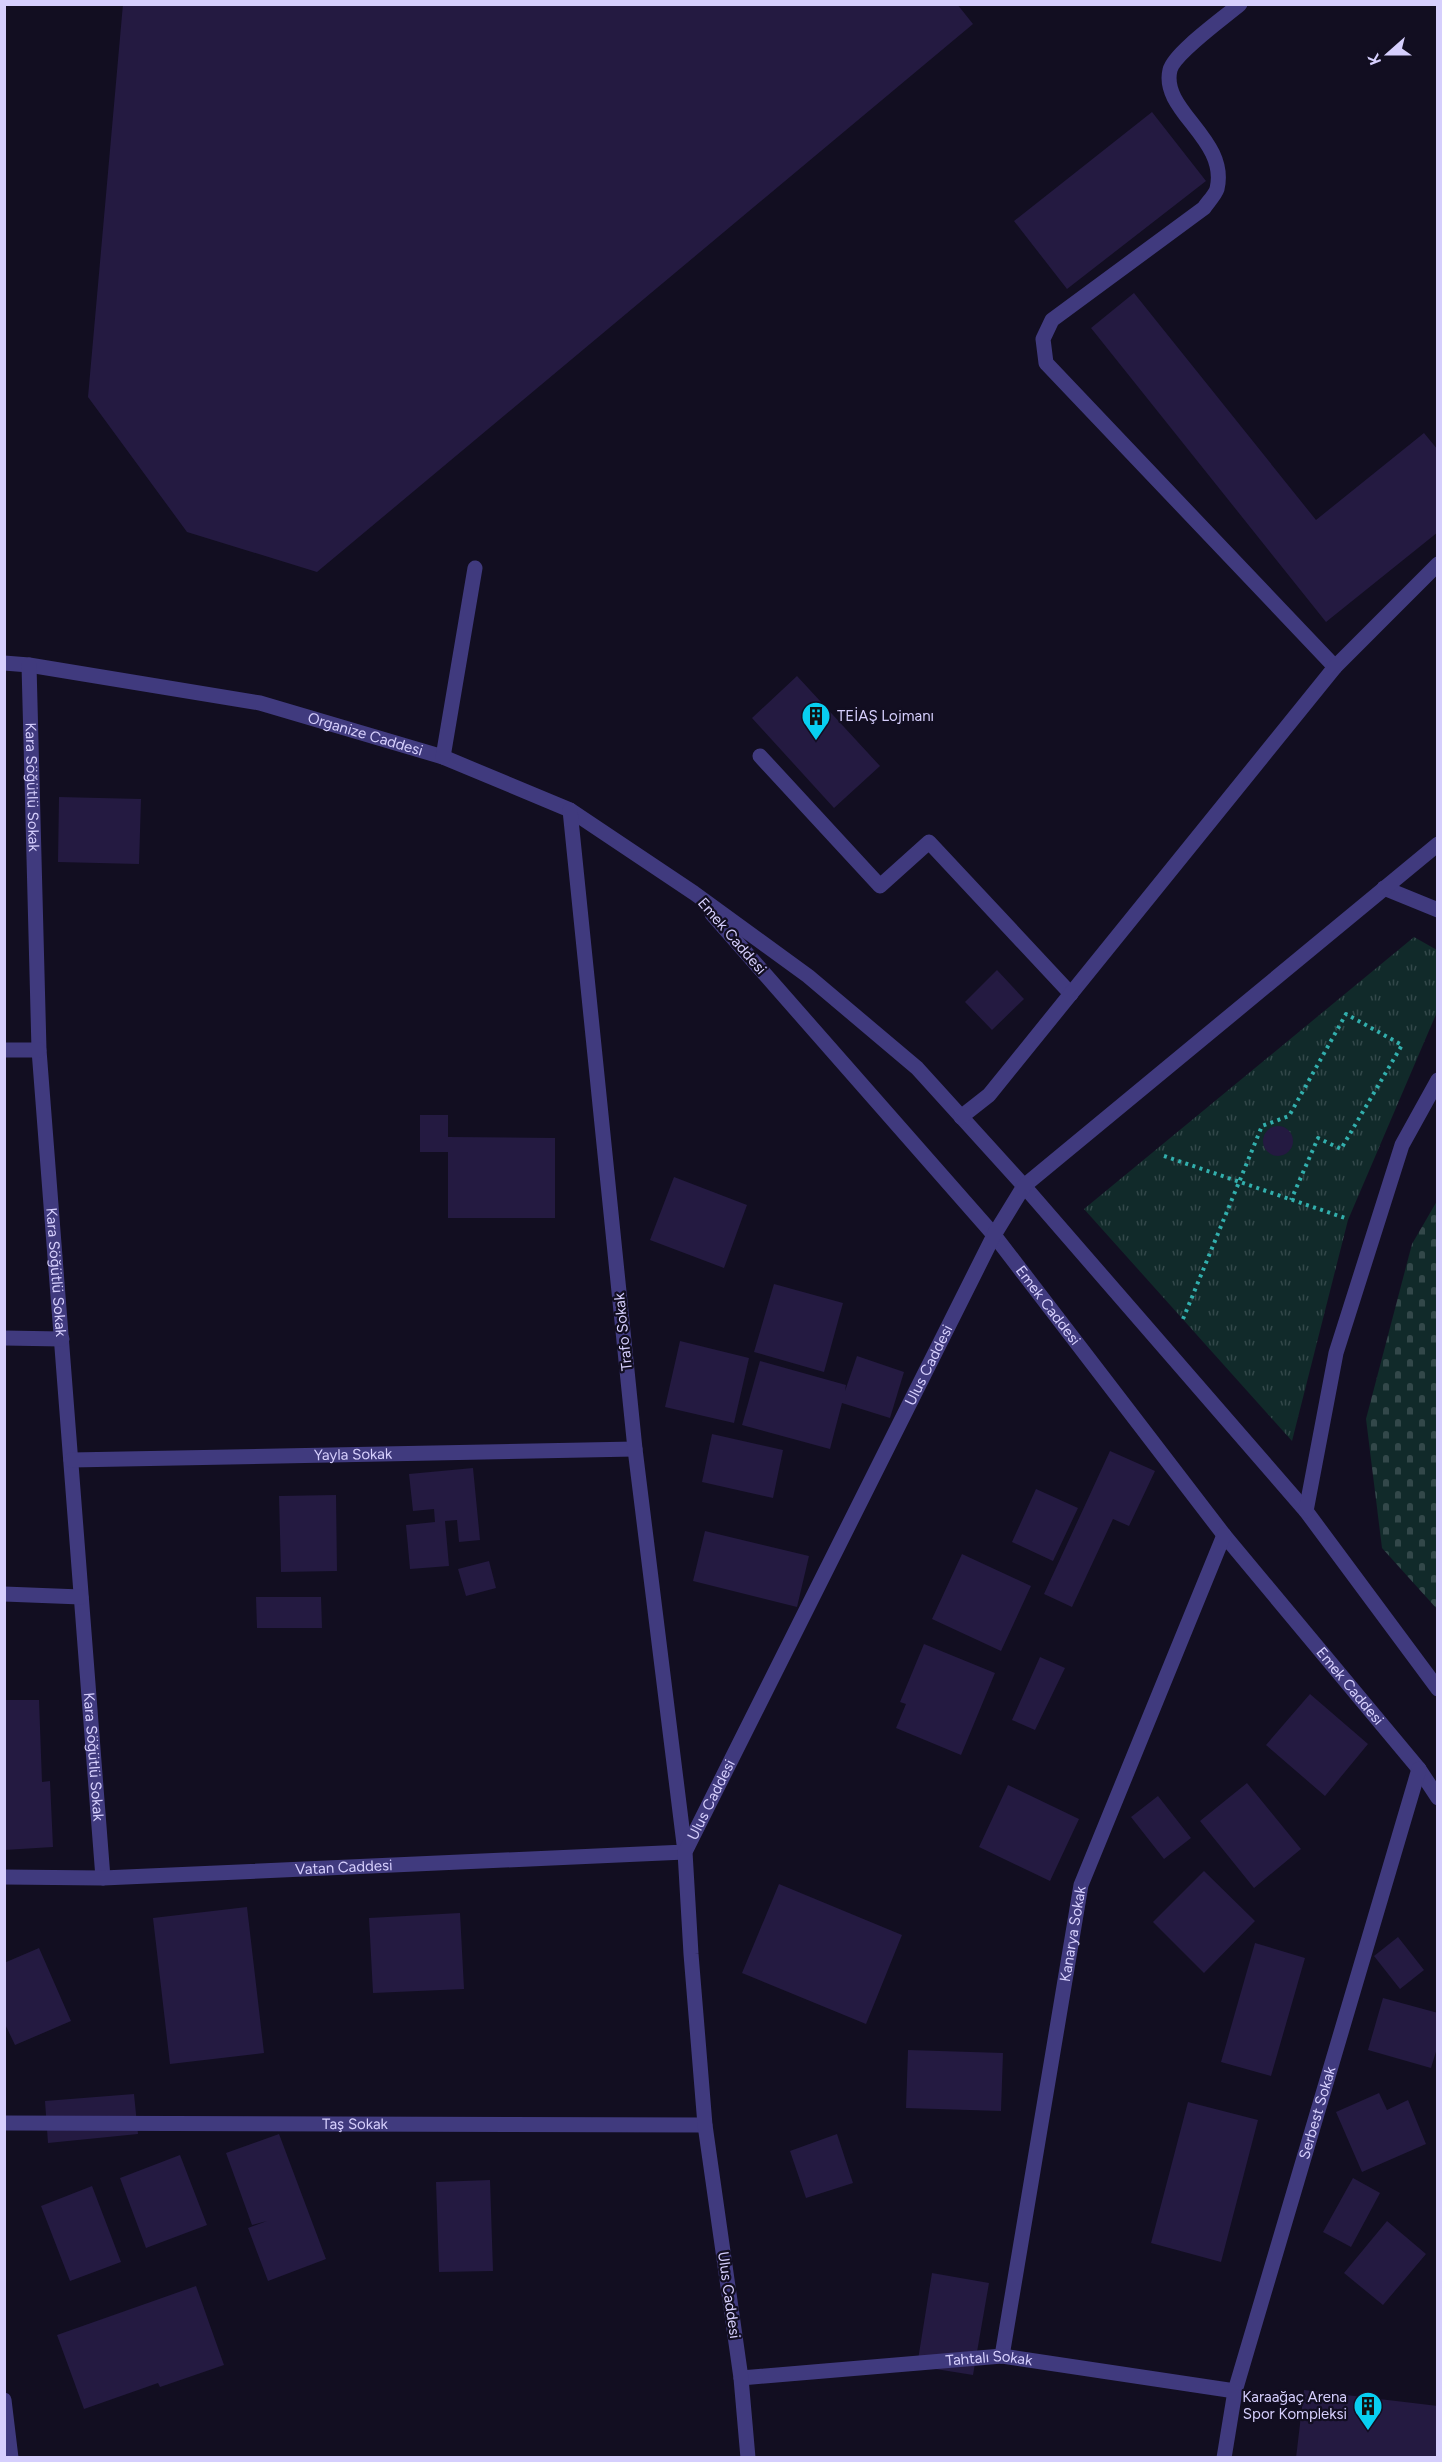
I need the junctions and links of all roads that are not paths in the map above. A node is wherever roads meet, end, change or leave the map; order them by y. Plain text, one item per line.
1 (1240, 4) edge
2 (1437, 564) edge
3 (475, 568) dead end
4 (4, 663) edge
5 (29, 665) junction
6 (1335, 667) junction
7 (760, 756) dead end
8 (443, 757) junction
9 (570, 810) junction
10 (1437, 844) edge
11 (1384, 888) junction
12 (694, 893) junction
13 (1437, 910) edge
14 (1071, 994) junction
15 (4, 1050) edge
16 (39, 1050) junction
17 (1437, 1080) edge
18 (961, 1117) junction
19 (1024, 1186) junction
20 (994, 1235) junction
21 (4, 1338) edge
22 (62, 1339) junction
23 (635, 1449) junction
24 (70, 1460) junction
25 (1306, 1511) junction
26 (1224, 1535) junction
27 (4, 1594) edge
28 (81, 1597) junction
29 (1437, 1689) edge
30 (1419, 1769) junction
31 (1437, 1798) edge
32 (685, 1852) junction
33 (4, 1877) edge
34 (103, 1878) junction
35 (4, 2123) edge
36 (705, 2125) junction
37 (1002, 2356) junction
38 (741, 2378) junction
39 (1235, 2391) junction
40 (4, 2400) edge
41 (11, 2457) edge
42 (748, 2457) edge
43 (1224, 2457) edge

1 - 6 street
2 - 6 street
3 - 8 street
4 - 5 street, Organize Caddesi
5 - 8 street, Organize Caddesi
5 - 16 street, Kara Söğütlü Sokak
6 - 14 street
7 - 14 street
8 - 9 street, Organize Caddesi
9 - 12 street, Organize Caddesi
9 - 23 street, Trafo Sokak
10 - 11 street, Ulus Caddesi
11 - 13 street
11 - 19 street, Ulus Caddesi
12 - 18 street, Emek Caddesi
12 - 20 street, Emek Caddesi
14 - 18 street
15 - 16 street
16 - 22 street, Kara Söğütlü Sokak
17 - 25 street
18 - 19 street, Emek Caddesi
19 - 20 street, Ulus Caddesi
19 - 25 street, Emek Caddesi
20 - 26 street, Emek Caddesi
20 - 32 street, Ulus Caddesi
21 - 22 street
22 - 24 street, Kara Söğütlü Sokak
23 - 24 street, Yayla Sokak
23 - 32 street, Trafo Sokak
24 - 28 street, Kara Söğütlü Sokak
25 - 29 street, Emek Caddesi
26 - 30 street, Emek Caddesi
26 - 37 street, Kanarya Sokak
27 - 28 street
28 - 34 street, Kara Söğütlü Sokak
30 - 31 street, Emek Caddesi
30 - 39 street, Serbest Sokak
32 - 34 street, Vatan Caddesi
32 - 36 street, Ulus Caddesi
33 - 34 street, Vatan Caddesi
35 - 36 street, Taş Sokak
36 - 38 street, Ulus Caddesi
37 - 38 street, Tahtalı Sokak
37 - 39 street, Tahtalı Sokak
38 - 42 street, Ulus Caddesi
39 - 43 street, Serbest Sokak
40 - 41 street

